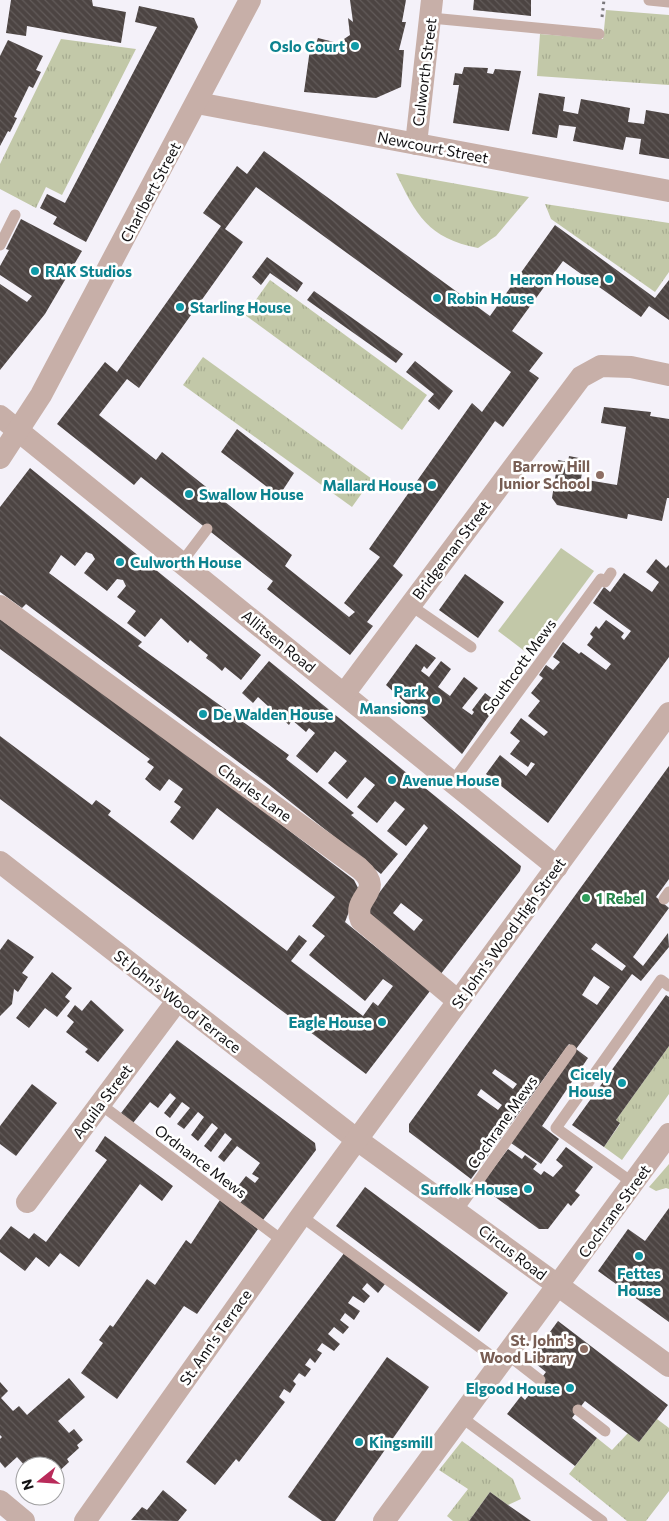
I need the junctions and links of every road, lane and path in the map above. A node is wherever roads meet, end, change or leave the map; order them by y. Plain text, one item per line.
1 (649, 0) edge
2 (244, 1) edge
3 (669, 2) edge
4 (431, 9) edge
5 (599, 34) dead end
6 (197, 103) junction
7 (416, 144) junction
8 (669, 191) edge
9 (15, 215) dead end
10 (0, 245) edge
11 (669, 375) edge
12 (0, 416) edge
13 (19, 430) junction
14 (0, 458) edge
15 (207, 529) dead end
16 (182, 562) junction
17 (611, 573) dead end
18 (410, 605) junction
19 (0, 606) edge
20 (472, 647) dead end
21 (344, 694) junction
22 (669, 713) edge
23 (452, 781) junction
24 (1, 864) edge
25 (557, 867) junction
26 (669, 986) edge
27 (177, 1001) junction
28 (458, 1002) junction
29 (571, 1050) dead end
30 (100, 1104) junction
31 (669, 1134) edge
32 (351, 1146) junction
33 (633, 1183) junction
34 (27, 1202) dead end
35 (457, 1210) junction
36 (301, 1216) junction
37 (283, 1241) junction
38 (558, 1287) junction
39 (504, 1359) junction
40 (669, 1366) edge
41 (540, 1380) dead end
42 (578, 1410) dead end
43 (461, 1417) junction
44 (605, 1431) dead end
45 (0, 1501) edge
46 (24, 1521) edge
47 (84, 1521) edge
48 (384, 1521) edge
49 (602, 1521) edge

1 - 3 lane
2 - 6 street, Charlbert Street
4 - 5 lane
4 - 7 street, Culworth Street
6 - 7 street, Newcourt Street
6 - 13 street, Charlbert Street
7 - 8 street, Newcourt Street
9 - 10 lane
11 - 18 street, Bridgeman Street
12 - 13 street, Allitsen Road
13 - 14 street, Charlbert Street
13 - 16 street, Allitsen Road
15 - 16 lane
16 - 21 street, Allitsen Road
17 - 23 lane, Southcott Mews
18 - 20 lane
18 - 21 street, Bridgeman Street
19 - 28 street, Charles Lane
21 - 23 street, Allitsen Road
22 - 25 street, St John's Wood High Street
23 - 25 street, Allitsen Road
24 - 27 street, St John's Wood Terrace
25 - 28 street, St John's Wood High Street
26 - 33 lane
27 - 30 street, Aquila Street
27 - 32 street, St John's Wood Terrace
28 - 32 street, St John's Wood High Street
29 - 35 lane, Cochrane Mews
30 - 34 street, Aquila Street
30 - 37 lane, Ordnance Mews
31 - 33 street, Cochrane Street
32 - 35 street, Circus Road
32 - 36 street, St. Ann's Terrace
33 - 38 street, Cochrane Street
35 - 38 street, Circus Road
36 - 37 street, St. Ann's Terrace
36 - 39 lane
37 - 47 street, St. Ann's Terrace
38 - 39 street, Cochrane Street
38 - 40 street, Circus Road
39 - 41 lane
39 - 43 street, Cochrane Street
42 - 44 lane
43 - 48 street, Cochrane Street
43 - 49 lane
45 - 46 street

